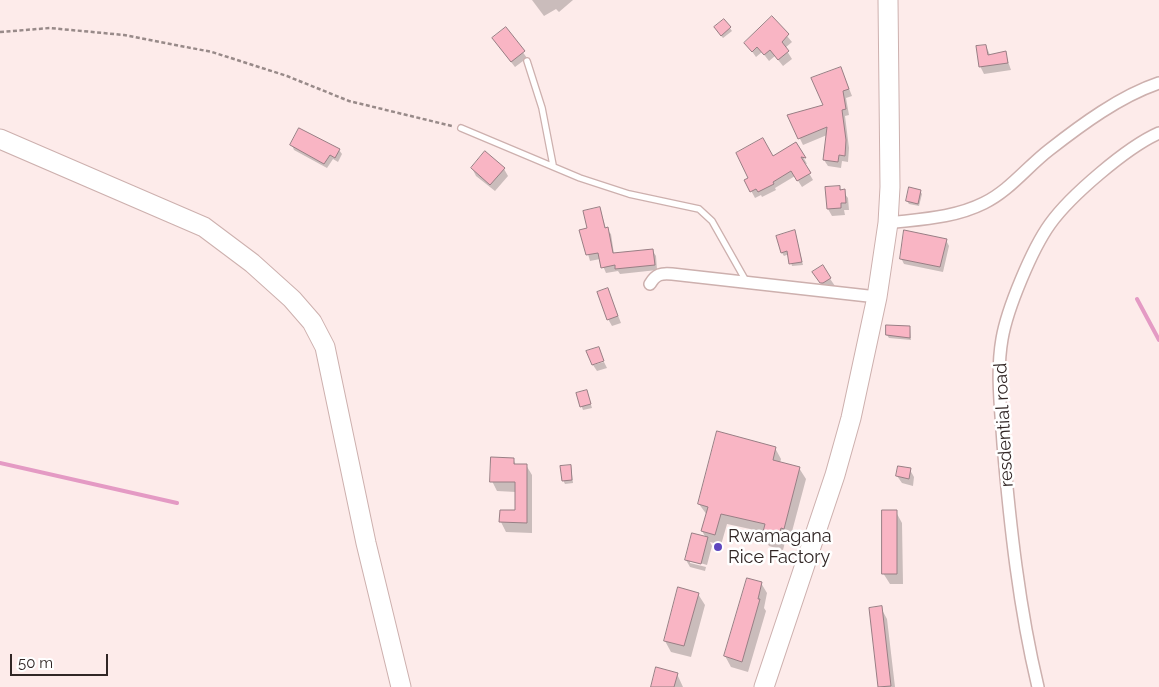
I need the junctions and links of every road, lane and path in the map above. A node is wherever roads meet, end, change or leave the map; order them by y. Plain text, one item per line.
1 (888, 0) edge
2 (0, 32) edge
3 (527, 61) dead end
4 (1159, 83) edge
5 (461, 128) joint
6 (1159, 133) edge
7 (0, 139) edge
8 (553, 165) junction
9 (888, 223) junction
10 (746, 282) junction
11 (650, 284) dead end
12 (877, 297) junction
13 (402, 687) edge
14 (764, 687) edge
15 (1038, 687) edge

1 - 9 highway
2 - 5 path
3 - 8 lane
4 - 9 street
5 - 8 lane
6 - 15 street, resdential road
7 - 13 highway
8 - 10 lane
9 - 12 highway
10 - 11 street
10 - 12 street
12 - 14 highway

